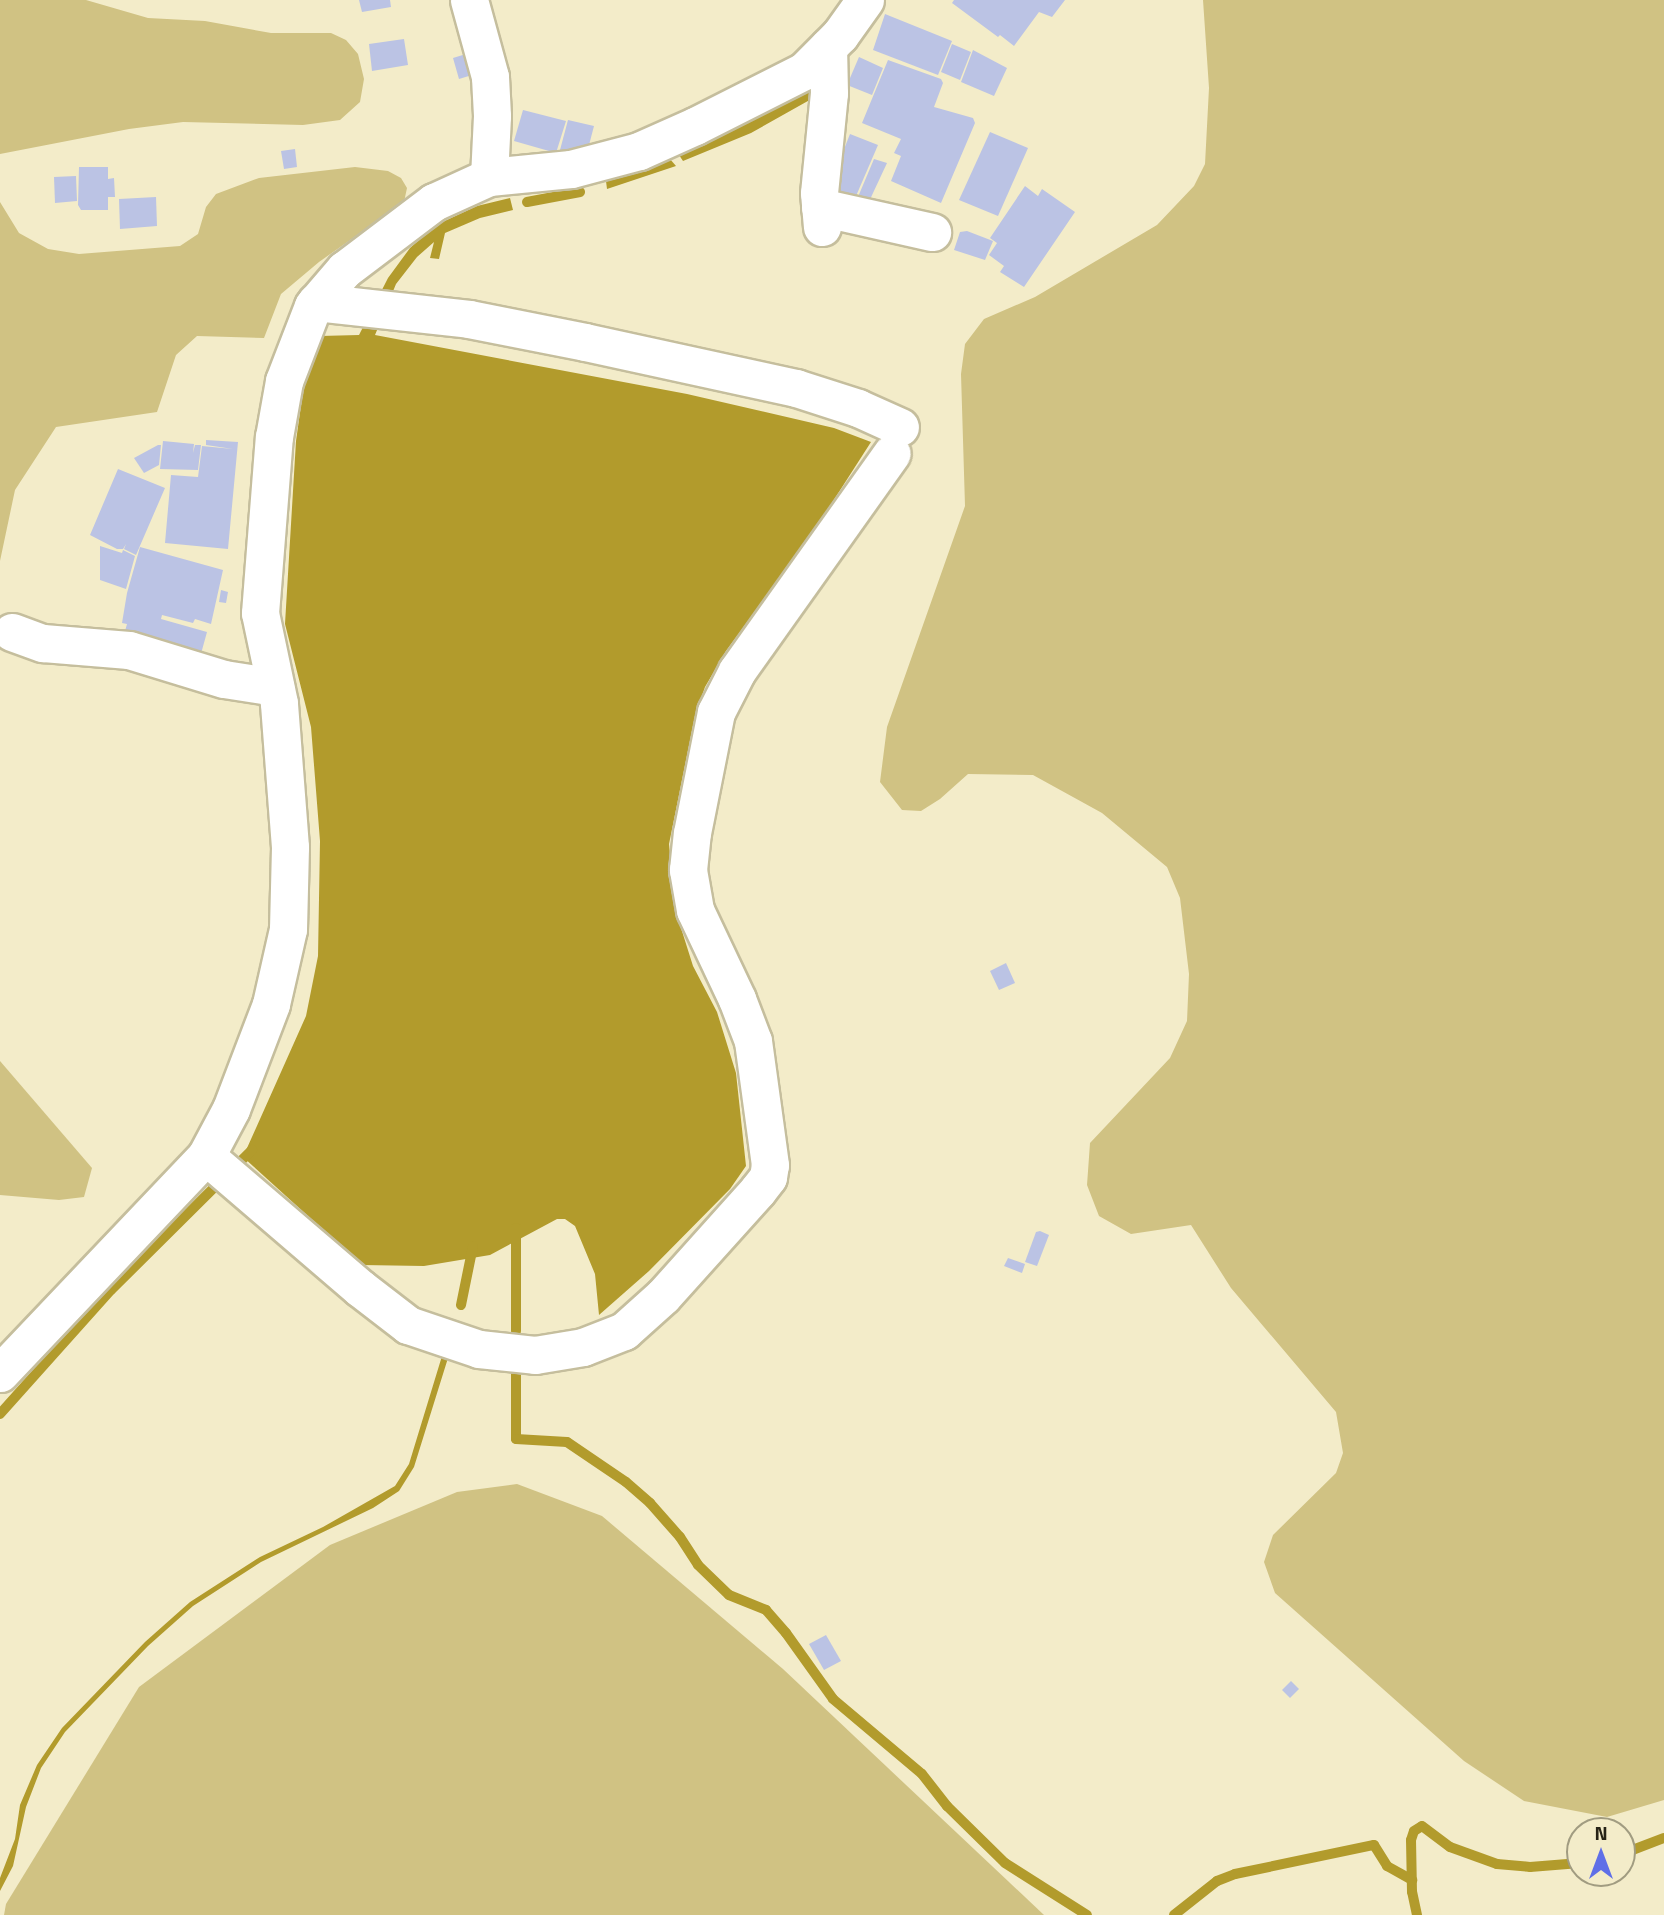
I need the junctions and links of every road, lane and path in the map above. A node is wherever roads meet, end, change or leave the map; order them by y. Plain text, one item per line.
1 (469, 0) edge
2 (865, 0) edge
3 (828, 47) junction
4 (489, 177) junction
5 (932, 232) dead end
6 (316, 302) junction
7 (12, 632) dead end
8 (275, 687) junction
9 (206, 1156) junction
10 (0, 1373) edge

1 - 4 street
2 - 3 street
3 - 4 street
3 - 5 street
4 - 6 street
6 - 8 street
6 - 9 street
7 - 8 street
8 - 9 street
9 - 10 street

